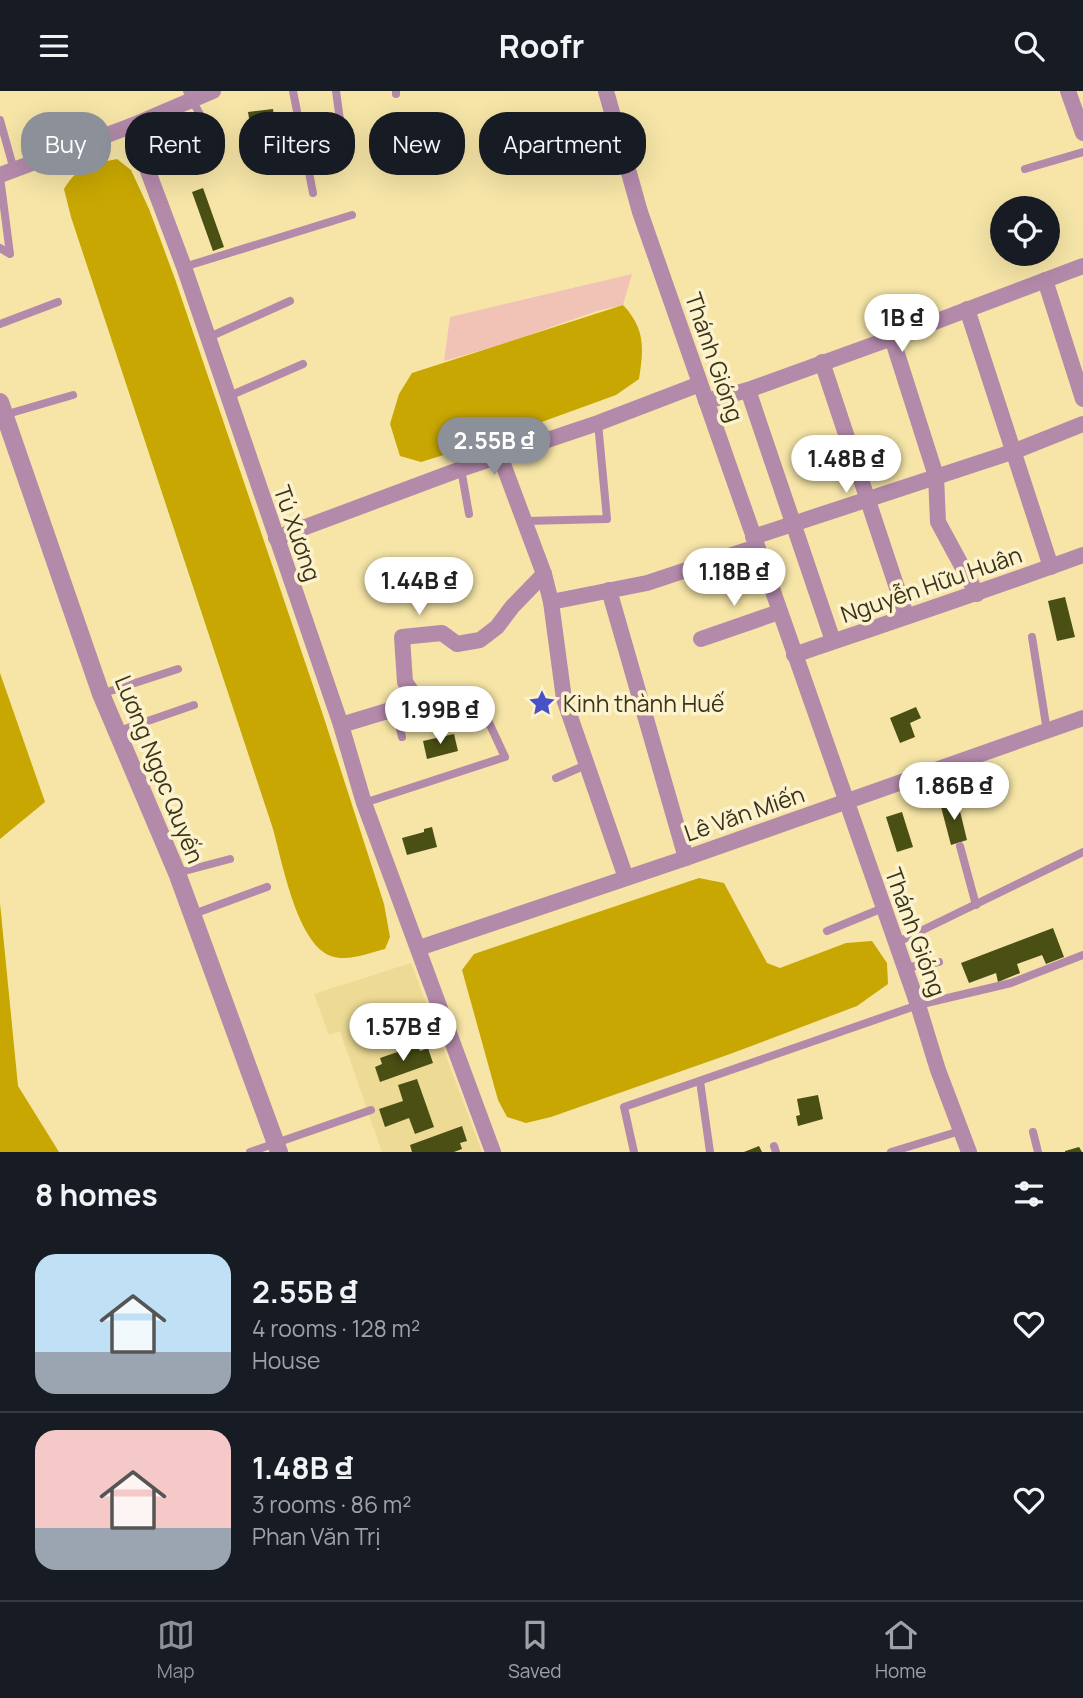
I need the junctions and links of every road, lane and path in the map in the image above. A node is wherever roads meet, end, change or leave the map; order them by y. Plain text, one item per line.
1 (213, 91) edge
2 (293, 91) edge
3 (336, 91) edge
4 (606, 91) edge
5 (1068, 91) edge
6 (188, 95) edge
7 (157, 112) edge
8 (198, 112) edge
9 (339, 112) edge
10 (0, 120) edge
11 (125, 128) edge
12 (1083, 133) edge
13 (1083, 152) edge
14 (1025, 169) dead end
15 (5, 174) edge
16 (149, 175) edge
17 (313, 193) dead end
18 (352, 215) dead end
19 (0, 248) edge
20 (1083, 266) edge
21 (184, 267) junction
22 (1045, 280) junction
23 (290, 300) dead end
24 (58, 302) dead end
25 (967, 309) junction
26 (0, 324) edge
27 (207, 338) junction
28 (892, 338) junction
29 (822, 362) junction
30 (303, 364) dead end
31 (700, 384) junction
32 (748, 390) junction
33 (73, 395) dead end
34 (227, 397) junction
35 (1083, 399) edge
36 (706, 401) junction
37 (2, 408) edge
38 (598, 423) junction
39 (1083, 424) edge
40 (1015, 451) junction
41 (500, 456) junction
42 (461, 468) junction
43 (936, 476) junction
44 (867, 500) junction
45 (469, 515) dead end
46 (523, 521) junction
47 (792, 525) junction
48 (276, 538) junction
49 (755, 542) junction
50 (1083, 555) edge
51 (1051, 567) junction
52 (544, 574) junction
53 (609, 590) junction
54 (976, 594) junction
55 (551, 602) junction
56 (779, 612) junction
57 (906, 615) junction
58 (1032, 637) dead end
59 (701, 639) dead end
60 (834, 641) junction
61 (794, 655) junction
62 (178, 669) dead end
63 (101, 694) junction
64 (427, 699) junction
65 (194, 705) dead end
66 (395, 708) junction
67 (1083, 718) edge
68 (341, 725) junction
69 (1047, 730) junction
70 (116, 731) junction
71 (402, 737) dead end
72 (588, 764) junction
73 (556, 778) dead end
74 (845, 802) junction
75 (364, 803) junction
76 (960, 846) dead end
77 (1083, 852) edge
78 (686, 858) junction
79 (230, 859) dead end
80 (177, 873) junction
81 (626, 878) junction
82 (267, 887) dead end
83 (976, 905) junction
84 (883, 908) junction
85 (191, 915) junction
86 (827, 931) dead end
87 (896, 943) junction
88 (419, 948) junction
89 (1083, 955) edge
90 (939, 962) dead end
91 (904, 968) junction
92 (918, 1005) junction
93 (700, 1081) junction
94 (370, 1110) dead end
95 (960, 1131) junction
96 (1033, 1132) dead end
97 (278, 1147) edge
98 (250, 1152) edge
99 (492, 1152) edge
100 (634, 1152) edge
101 (710, 1152) edge
102 (891, 1152) edge
103 (969, 1152) edge
104 (1038, 1152) edge

1 - 6 street
2 - 17 lane
3 - 9 lane
4 - 31 street, Thánh Gióng
5 - 12 street
6 - 7 street
6 - 8 lane
10 - 15 lane
11 - 15 street
13 - 14 lane
15 - 19 lane
16 - 21 street, Tú Xương
18 - 21 lane
20 - 22 street
21 - 27 street, Tú Xương
22 - 25 street
22 - 35 street
23 - 27 lane
24 - 26 lane
25 - 28 street
25 - 40 street
27 - 34 street, Tú Xương
28 - 29 street
28 - 43 street
29 - 32 street
29 - 44 street
30 - 34 lane
31 - 36 street, Thánh Gióng
31 - 38 street
32 - 36 street
32 - 47 street
33 - 37 lane
34 - 48 street, Tú Xương
36 - 49 street, Thánh Gióng
37 - 63 street, Lương Ngọc Quyến
38 - 41 street
38 - 46 lane
39 - 40 street
40 - 43 street
40 - 51 street
41 - 42 street
41 - 46 street
42 - 45 lane
42 - 48 street
43 - 44 street
43 - 54 street
44 - 47 street
44 - 57 street
46 - 52 street
47 - 49 street
47 - 60 street
48 - 68 street, Tú Xương
49 - 53 street
49 - 56 street, Thánh Gióng
50 - 51 street, Nguyễn Hữu Huân
51 - 54 street, Nguyễn Hữu Huân
52 - 55 street
52 - 64 street
53 - 55 street
53 - 78 street
54 - 57 street, Nguyễn Hữu Huân
55 - 72 street
56 - 59 street
56 - 61 street, Thánh Gióng
57 - 60 street, Nguyễn Hữu Huân
58 - 69 lane
60 - 61 street, Nguyễn Hữu Huân
61 - 74 street, Thánh Gióng
62 - 63 lane
63 - 70 street, Lương Ngọc Quyến
64 - 66 street
64 - 75 lane
65 - 70 lane
66 - 68 street
66 - 71 lane
67 - 69 street, Lê Văn Miến
68 - 75 street, Tú Xương
69 - 74 street, Lê Văn Miến
70 - 80 street, Lương Ngọc Quyến
72 - 73 lane
72 - 81 street
74 - 78 street, Lê Văn Miến
74 - 84 street, Thánh Gióng
75 - 88 street, Tú Xương
76 - 83 lane
77 - 83 lane
78 - 81 street, Lê Văn Miến
79 - 80 lane
80 - 85 street, Lương Ngọc Quyến
81 - 88 street, Lê Văn Miến
82 - 85 lane
83 - 87 lane
84 - 86 lane
84 - 87 street, Thánh Gióng
85 - 97 street, Lương Ngọc Quyến
87 - 91 street, Thánh Gióng
88 - 99 street, Tú Xương
89 - 92 lane
90 - 91 lane
91 - 92 street, Thánh Gióng
92 - 93 lane
92 - 95 street, Thánh Gióng
93 - 100 lane
93 - 101 lane
94 - 97 lane
95 - 102 lane
95 - 103 street, Thánh Gióng
96 - 104 lane
97 - 98 lane

